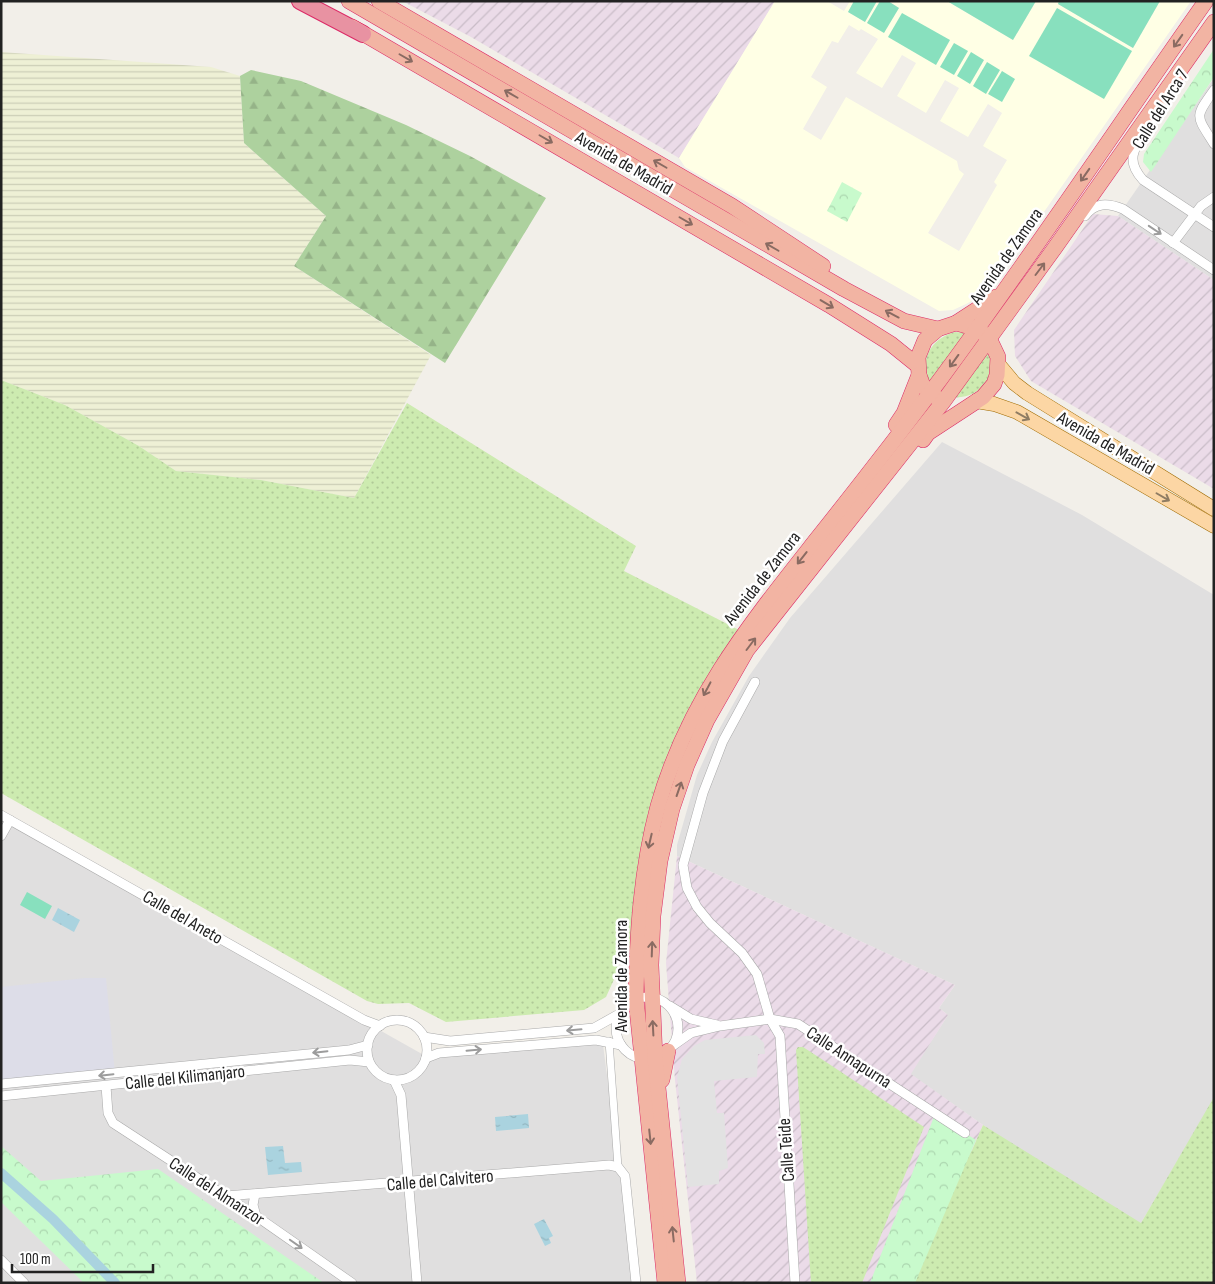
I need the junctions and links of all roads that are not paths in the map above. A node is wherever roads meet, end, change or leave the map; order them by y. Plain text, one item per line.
1 (300, 1) edge
2 (308, 1) edge
3 (349, 1) edge
4 (379, 1) edge
5 (1206, 1) edge
6 (1214, 22) edge
7 (363, 34) junction
8 (1200, 42) junction
9 (1214, 90) edge
10 (1214, 144) edge
11 (1214, 198) edge
12 (1194, 214) junction
13 (1214, 227) edge
14 (1173, 243) junction
15 (1054, 249) junction
16 (1214, 270) edge
17 (844, 289) junction
18 (1004, 292) junction
19 (956, 323) junction
20 (938, 329) junction
21 (984, 333) junction
22 (999, 366) junction
23 (918, 370) junction
24 (930, 394) junction
25 (943, 402) junction
26 (972, 403) junction
27 (1211, 506) edge
28 (837, 525) junction
29 (1214, 526) edge
30 (755, 682) dead end
31 (1, 815) edge
32 (10, 820) junction
33 (1, 836) edge
34 (660, 1001) junction
35 (627, 1006) junction
36 (770, 1019) junction
37 (720, 1026) junction
38 (377, 1029) junction
39 (424, 1037) junction
40 (609, 1041) junction
41 (368, 1045) junction
42 (648, 1052) junction
43 (426, 1058) junction
44 (369, 1062) junction
45 (407, 1079) junction
46 (394, 1080) junction
47 (1, 1084) edge
48 (106, 1086) junction
49 (652, 1091) junction
50 (401, 1094) junction
51 (1, 1096) edge
52 (965, 1133) dead end
53 (620, 1169) junction
54 (408, 1182) junction
55 (255, 1194) junction
56 (226, 1196) junction
57 (256, 1216) junction
58 (1, 1260) edge
59 (24, 1283) edge
60 (352, 1283) edge
61 (417, 1283) edge
62 (636, 1283) edge
63 (664, 1283) edge
64 (678, 1283) edge
65 (795, 1283) edge

1 - 7 highway
2 - 7 highway, Avenida de Madrid
17 -> 3 highway, Avenida de Madrid
17 -> 4 highway
5 -> 18 highway, Avenida de Zamora
6 - 8 highway, Avenida de Zamora
7 -> 23 highway, Avenida de Madrid
8 - 12 street, Calle del Arca 7
8 - 15 highway, Avenida de Zamora
9 - 10 street
11 - 12 street
12 - 13 street, Calle del Arca 7
12 - 14 street
15 -> 14 street
14 - 16 street
21 -> 15 highway, Avenida de Zamora
20 -> 17 highway, Avenida de Madrid
18 - 19 highway
18 - 21 highway, Avenida de Zamora
19 - 20 highway
19 - 21 highway
20 - 23 highway
21 - 22 highway
21 -> 24 highway, Avenida de Zamora
21 - 25 highway, Avenida de Zamora
22 - 26 highway
22 - 27 main road, Avenida de Madrid
23 - 24 highway
23 - 28 highway
24 - 25 highway
24 - 28 highway, Avenida de Zamora
25 - 26 highway
25 - 28 highway, Avenida de Zamora
26 - 28 highway
26 -> 29 main road, Avenida de Madrid
34 -> 28 highway, Avenida de Zamora
28 -> 35 highway, Avenida de Zamora
30 - 36 street, Calle Teide
31 - 32 street, Calle del Aneto
32 - 33 street
32 - 38 street, Calle del Aneto
34 - 35 street
34 - 37 street, Calle Annapurna
42 -> 34 highway, Avenida de Zamora
34 - 42 street
35 -> 39 street
35 - 42 highway, Avenida de Zamora
35 - 42 street
36 - 37 street, Calle Annapurna
36 - 52 street, Calle Annapurna
36 - 65 street, Calle Teide
37 - 42 street, Calle Annapurna
38 - 39 street
38 - 41 street
39 - 43 street
40 - 42 street
43 -> 40 street
40 - 53 street
41 - 44 street
41 -> 47 street, Calle del Kilimanjaro
42 - 49 highway
42 - 49 highway, Avenida de Zamora
43 - 45 street
44 - 46 street
44 - 48 street, Calle del Kilimanjaro
45 - 46 street
45 - 50 street
46 - 50 street
48 - 51 street, Calle del Kilimanjaro
48 - 56 street, Calle del Almanzor
49 -> 63 highway, Avenida de Zamora
64 -> 49 highway, Avenida de Zamora
50 - 54 street
53 - 54 street, Calle del Calvitero
53 - 62 street
54 - 55 street, Calle del Calvitero
54 - 61 street
55 - 56 street, Calle del Calvitero
55 - 57 street
56 - 57 street, Calle del Almanzor
57 -> 60 street, Calle del Almanzor
58 - 59 street

